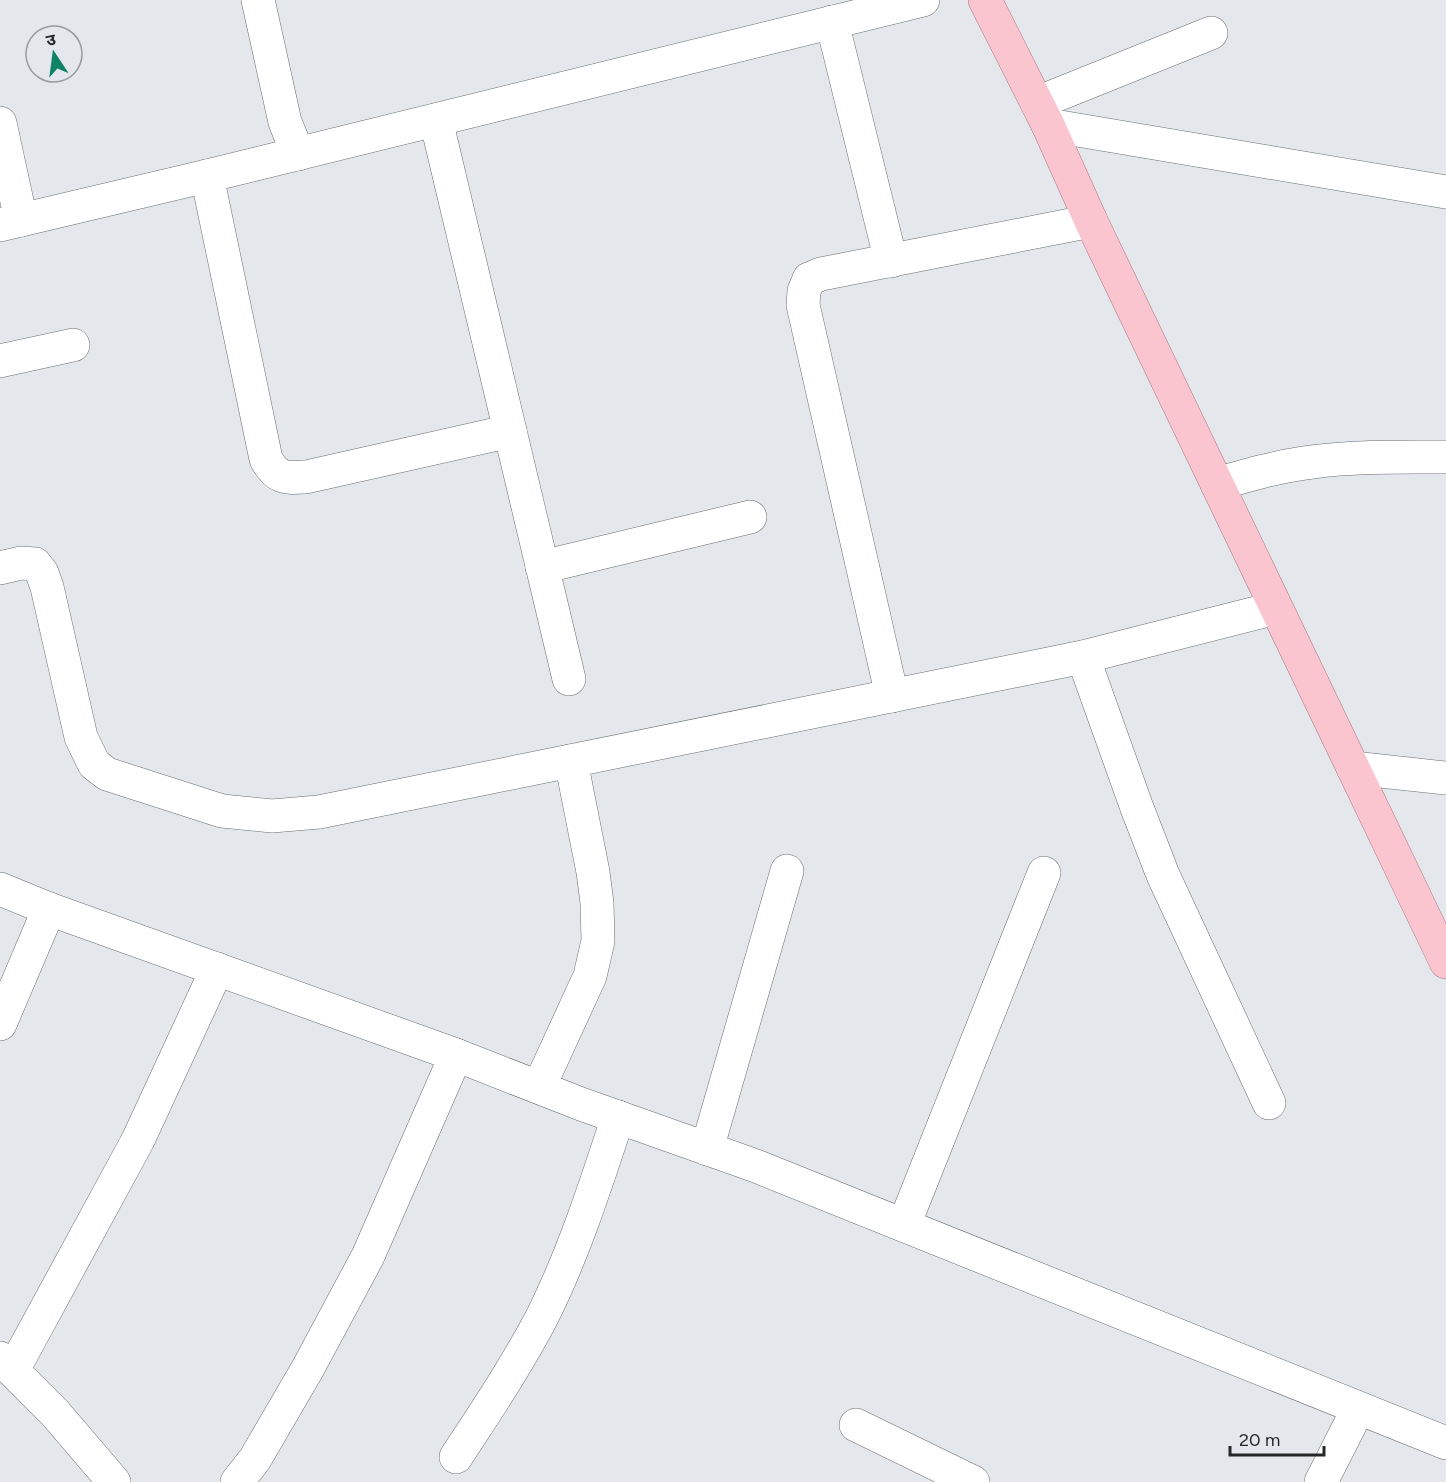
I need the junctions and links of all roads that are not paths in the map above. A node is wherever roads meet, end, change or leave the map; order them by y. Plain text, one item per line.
1 (258, 0) edge
2 (923, 0) edge
3 (985, 0) edge
4 (832, 22) junction
5 (1211, 33) dead end
6 (1042, 114) junction
7 (436, 120) junction
8 (0, 123) edge
9 (298, 154) junction
10 (207, 176) junction
11 (1446, 192) edge
12 (1091, 221) junction
13 (11, 222) edge
14 (891, 261) junction
15 (73, 345) dead end
16 (0, 361) edge
17 (510, 431) junction
18 (1446, 457) edge
19 (1217, 484) junction
20 (750, 517) dead end
21 (542, 567) junction
22 (0, 568) edge
23 (1276, 608) junction
24 (1083, 657) junction
25 (569, 679) dead end
26 (892, 696) junction
27 (571, 761) junction
28 (1353, 768) junction
29 (1446, 778) edge
30 (787, 871) dead end
31 (1044, 873) dead end
32 (0, 889) edge
33 (49, 909) junction
34 (1446, 962) edge
35 (217, 969) junction
36 (0, 1024) edge
37 (456, 1055) junction
38 (539, 1087) junction
39 (1269, 1103) dead end
40 (618, 1117) junction
41 (707, 1149) junction
42 (903, 1225) junction
43 (7, 1364) edge
44 (1358, 1409) junction
45 (856, 1425) dead end
46 (1446, 1443) edge
47 (456, 1457) dead end
48 (114, 1482) edge
49 (237, 1482) edge
50 (973, 1482) edge
51 (1321, 1482) edge

1 - 9 street
2 - 4 street
3 - 6 main road
4 - 7 street
4 - 14 street
5 - 6 street
6 - 11 street
6 - 12 main road
7 - 9 street
7 - 17 street
8 - 13 street
9 - 10 street
10 - 13 street
10 - 17 street
12 - 14 street
12 - 19 main road
14 - 26 street
15 - 16 street
17 - 21 street
18 - 19 street
19 - 23 main road
20 - 21 street
21 - 25 street
22 - 27 street
23 - 24 street
23 - 28 main road
24 - 26 street
24 - 39 street
26 - 27 street
27 - 38 street
28 - 29 street
28 - 34 main road
30 - 41 street
31 - 42 street
32 - 33 street
33 - 35 street
33 - 36 street
35 - 37 street
35 - 43 street
37 - 38 street
37 - 49 street
38 - 40 street
40 - 41 street
40 - 47 street
41 - 42 street
42 - 44 street
43 - 48 street
44 - 46 street
44 - 51 street
45 - 50 street

